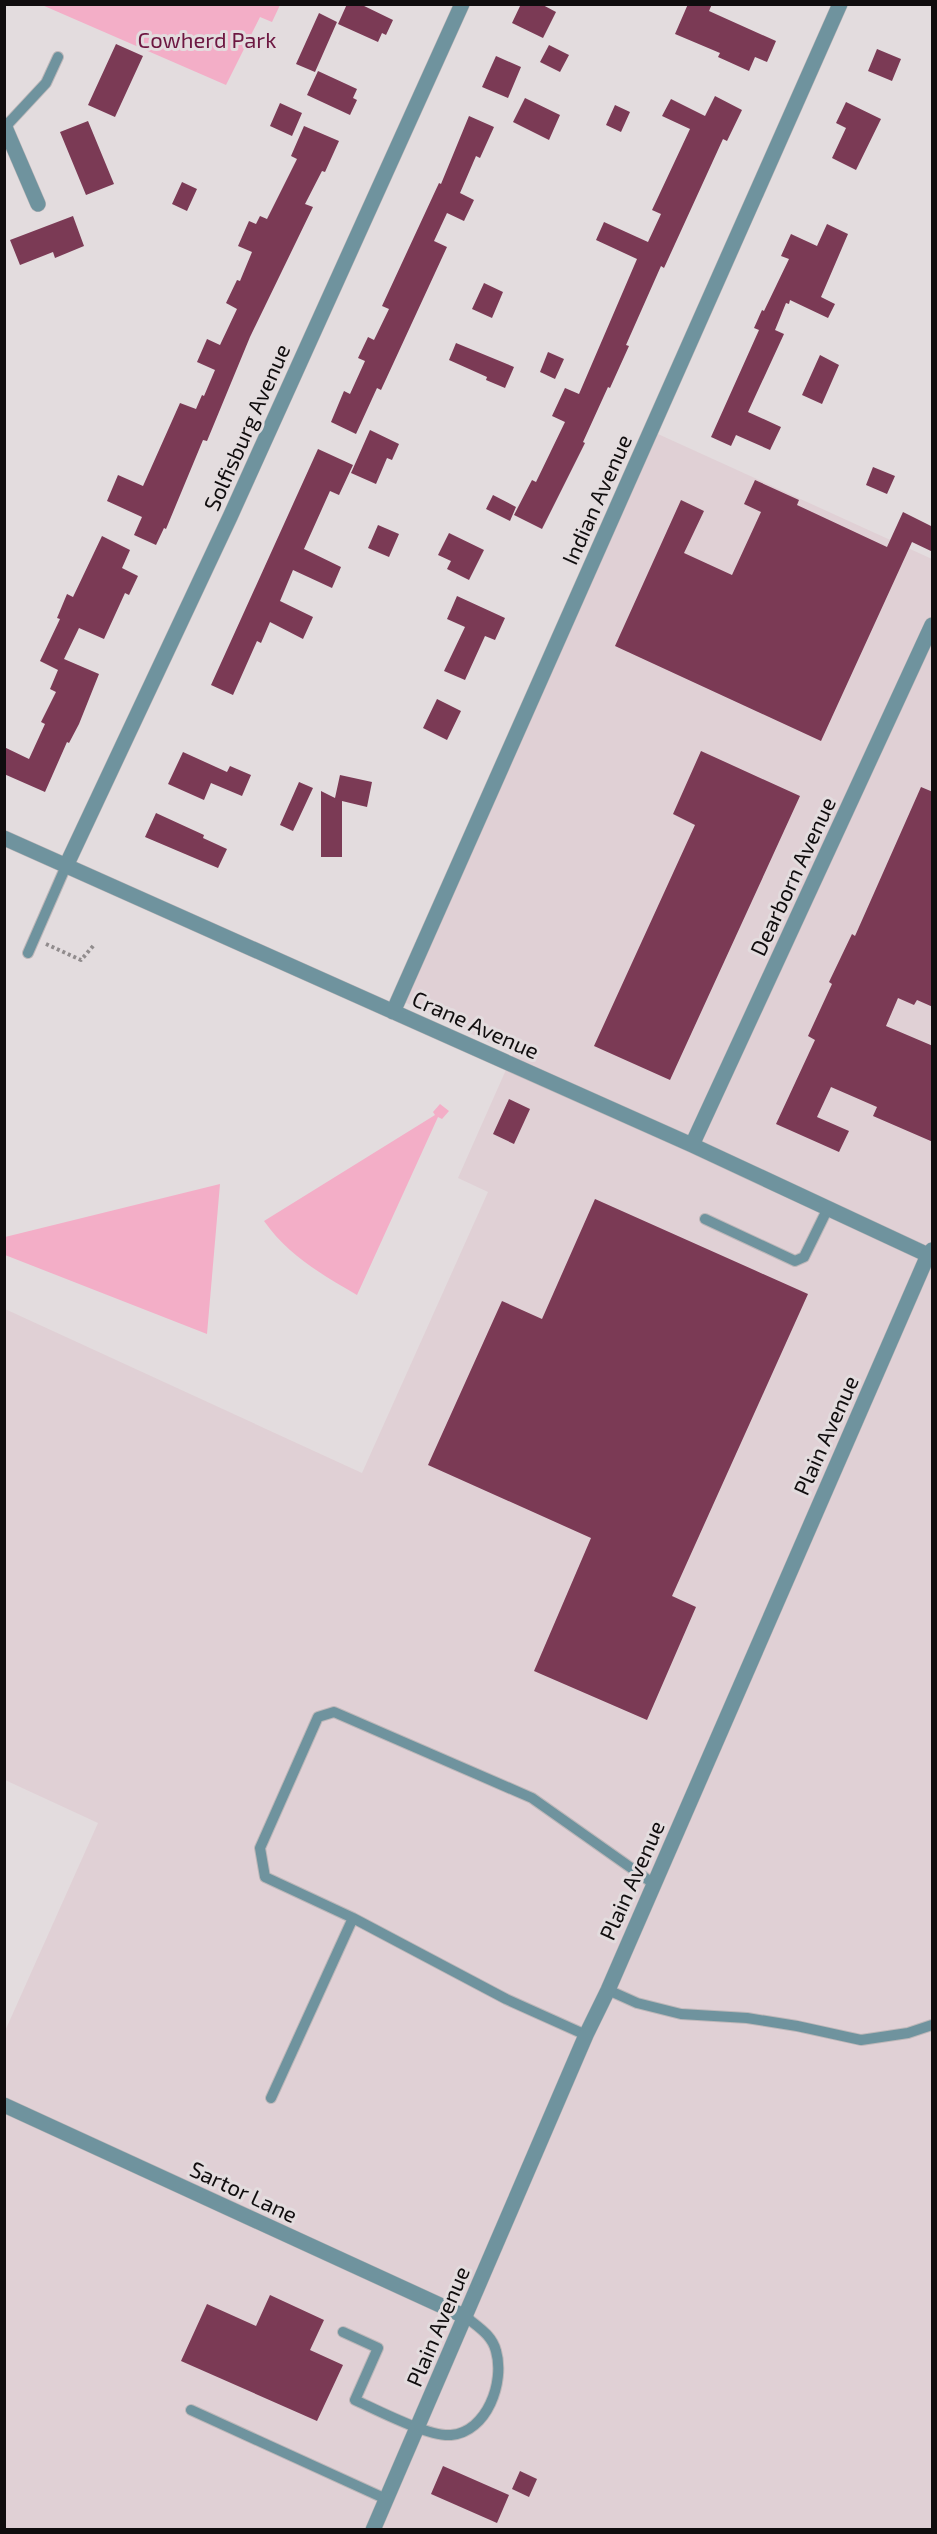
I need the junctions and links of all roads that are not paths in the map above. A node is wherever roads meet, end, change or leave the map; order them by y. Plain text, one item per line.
1 (462, 4) edge
2 (840, 4) edge
3 (58, 57) dead end
4 (5, 125) edge
5 (38, 204) dead end
6 (933, 625) edge
7 (4, 837) edge
8 (66, 866) junction
9 (28, 953) dead end
10 (393, 1012) junction
11 (692, 1145) junction
12 (828, 1208) junction
13 (705, 1219) dead end
14 (930, 1252) edge
15 (654, 1884) junction
16 (353, 1918) junction
17 (608, 1990) junction
18 (933, 2025) edge
19 (586, 2035) junction
20 (271, 2098) dead end
21 (4, 2105) edge
22 (466, 2317) junction
23 (343, 2332) dead end
24 (191, 2410) dead end
25 (418, 2427) junction
26 (386, 2499) junction
27 (373, 2529) edge

1 - 8 street, Solfisburg Avenue
2 - 10 street, Indian Avenue
3 - 4 lane
4 - 5 street
6 - 11 street, Dearborn Avenue
7 - 8 street, Crane Avenue
8 - 9 lane
8 - 10 street, Crane Avenue
10 - 11 street, Crane Avenue
11 - 12 street, Crane Avenue
12 - 13 lane
12 - 14 street, Crane Avenue
14 - 15 street, Plain Avenue
15 - 16 lane
15 - 17 street, Plain Avenue
16 - 19 lane
16 - 20 lane
17 - 18 lane
17 - 19 street, Plain Avenue
19 - 22 street, Plain Avenue
21 - 22 street, Sartor Lane
22 - 25 street, Plain Avenue
22 - 25 lane
23 - 25 lane
24 - 26 lane
25 - 26 street, Plain Avenue
26 - 27 street, Plain Avenue

